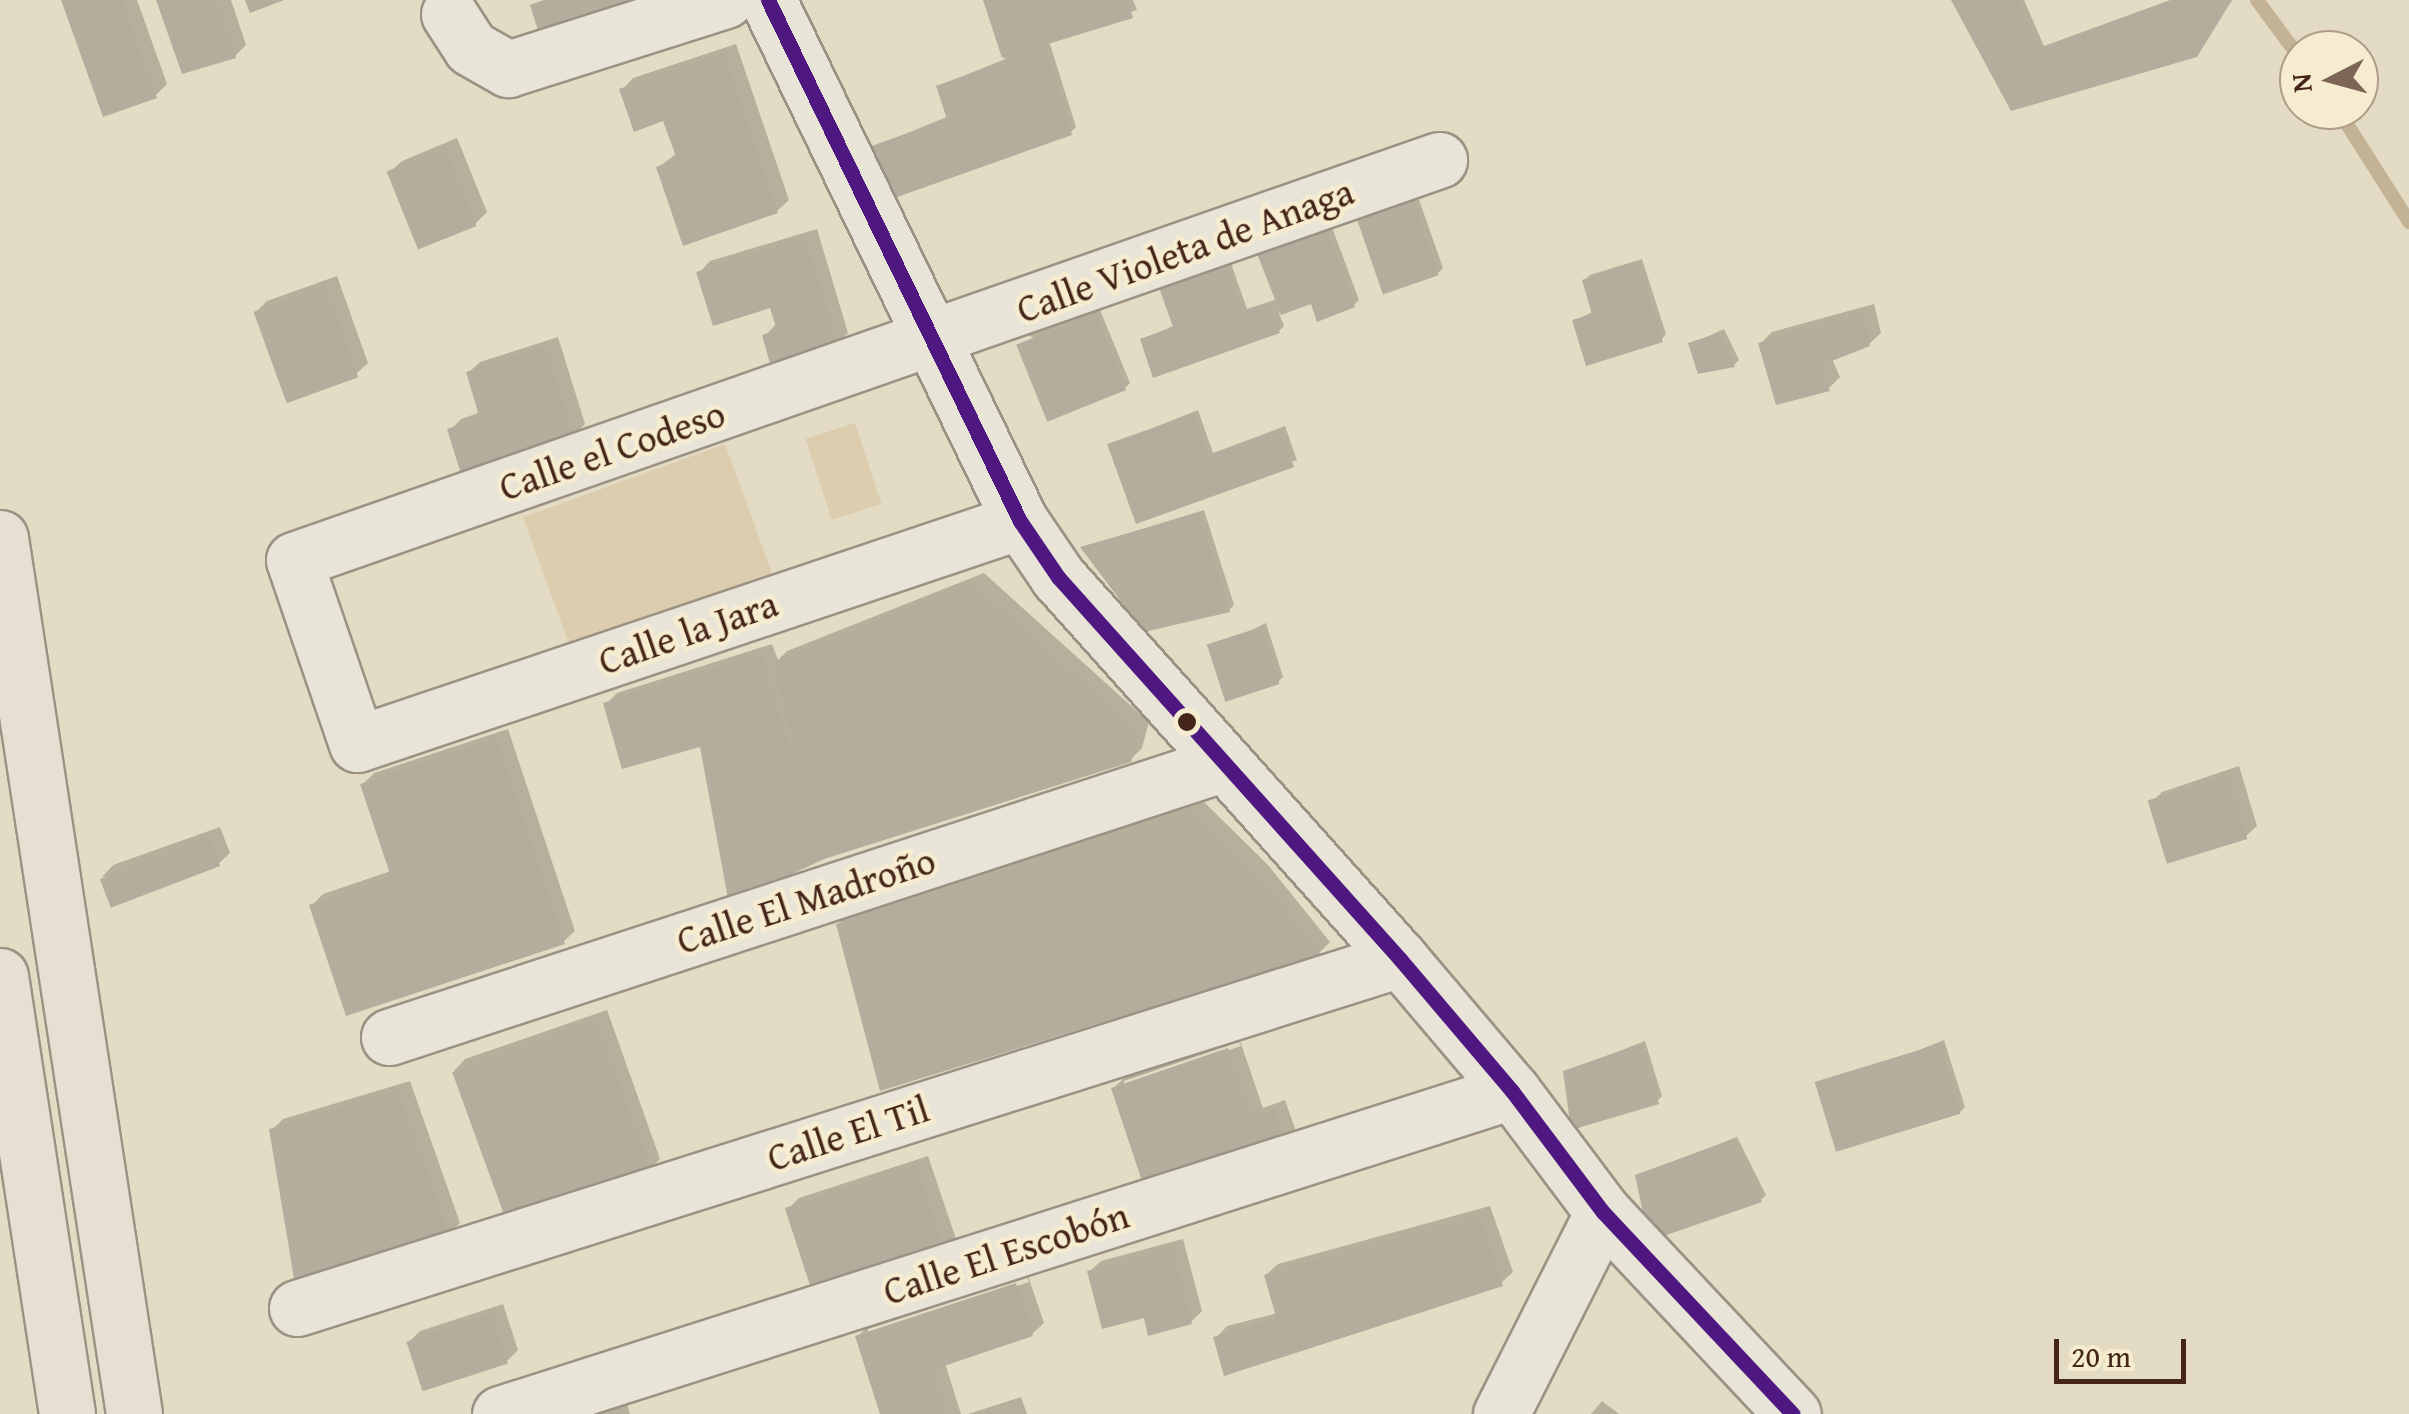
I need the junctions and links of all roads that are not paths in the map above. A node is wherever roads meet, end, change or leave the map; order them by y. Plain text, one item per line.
1 (725, 0) edge
2 (768, 0) edge
3 (449, 14) dead end
4 (1439, 160) dead end
5 (931, 340) junction
6 (1020, 520) junction
7 (0, 538) edge
8 (357, 744) joint
9 (1222, 764) junction
10 (1400, 960) junction
11 (0, 976) edge
12 (389, 1036) dead end
13 (1512, 1091) junction
14 (1603, 1212) junction
15 (298, 1308) dead end
16 (67, 1414) edge
17 (134, 1414) edge
18 (500, 1414) edge
19 (1500, 1414) edge
20 (1792, 1414) edge

1 - 3 street
2 - 5 street
4 - 5 street, Calle Violeta de Anaga
5 - 6 street
5 - 8 street, Calle el Codeso
6 - 8 street, Calle la Jara
6 - 9 street
7 - 17 highway
9 - 10 street
9 - 12 street, Calle El Madroño
10 - 13 street
10 - 15 street, Calle El Til
11 - 16 highway
13 - 14 street
13 - 18 street, Calle El Escobón
14 - 19 street
14 - 20 street

